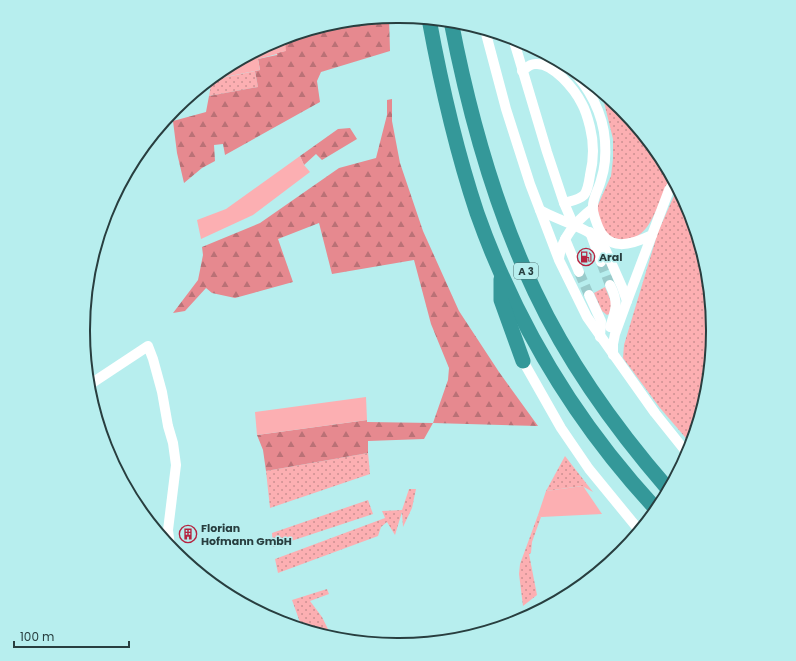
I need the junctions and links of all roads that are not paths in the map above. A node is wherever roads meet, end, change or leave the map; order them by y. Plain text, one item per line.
1 (430, 25) edge
2 (453, 28) edge
3 (487, 36) edge
4 (515, 46) edge
5 (522, 71) junction
6 (585, 87) edge
7 (670, 188) edge
8 (586, 191) junction
9 (564, 203) junction
10 (592, 209) junction
11 (540, 210) junction
12 (574, 226) junction
13 (590, 232) junction
14 (652, 235) junction
15 (565, 239) junction
16 (605, 242) junction
17 (559, 260) junction
18 (601, 262) tunnel mouth
19 (500, 272) junction
20 (579, 272) tunnel mouth
21 (610, 285) tunnel mouth
22 (589, 295) tunnel mouth
23 (627, 301) junction
24 (599, 316) junction
25 (612, 331) junction
26 (600, 337) junction
27 (613, 356) junction
28 (523, 361) joint
29 (95, 381) edge
30 (682, 447) edge
31 (664, 484) edge
32 (652, 504) edge
33 (635, 526) edge
34 (169, 535) edge

1 - 19 highway, A 3
2 - 31 highway, A 3
3 - 11 street
4 - 5 street
5 - 8 street
5 - 9 street
6 - 10 street
7 - 14 street
8 - 9 street
8 - 10 street
9 - 12 street
10 - 12 street
10 - 16 street
11 - 12 street
11 - 17 street
12 - 13 street
12 - 15 street
13 - 16 street
13 - 18 street
14 - 16 street
14 - 23 street
15 - 17 street
15 - 20 street
16 - 23 street
17 - 26 street
19 - 28 highway
19 - 32 highway, A 3
21 - 25 street
22 - 24 street
23 - 25 street
24 - 25 street
24 - 26 street
25 - 27 street
26 - 27 street
27 - 30 street
28 - 33 street
29 - 34 street

